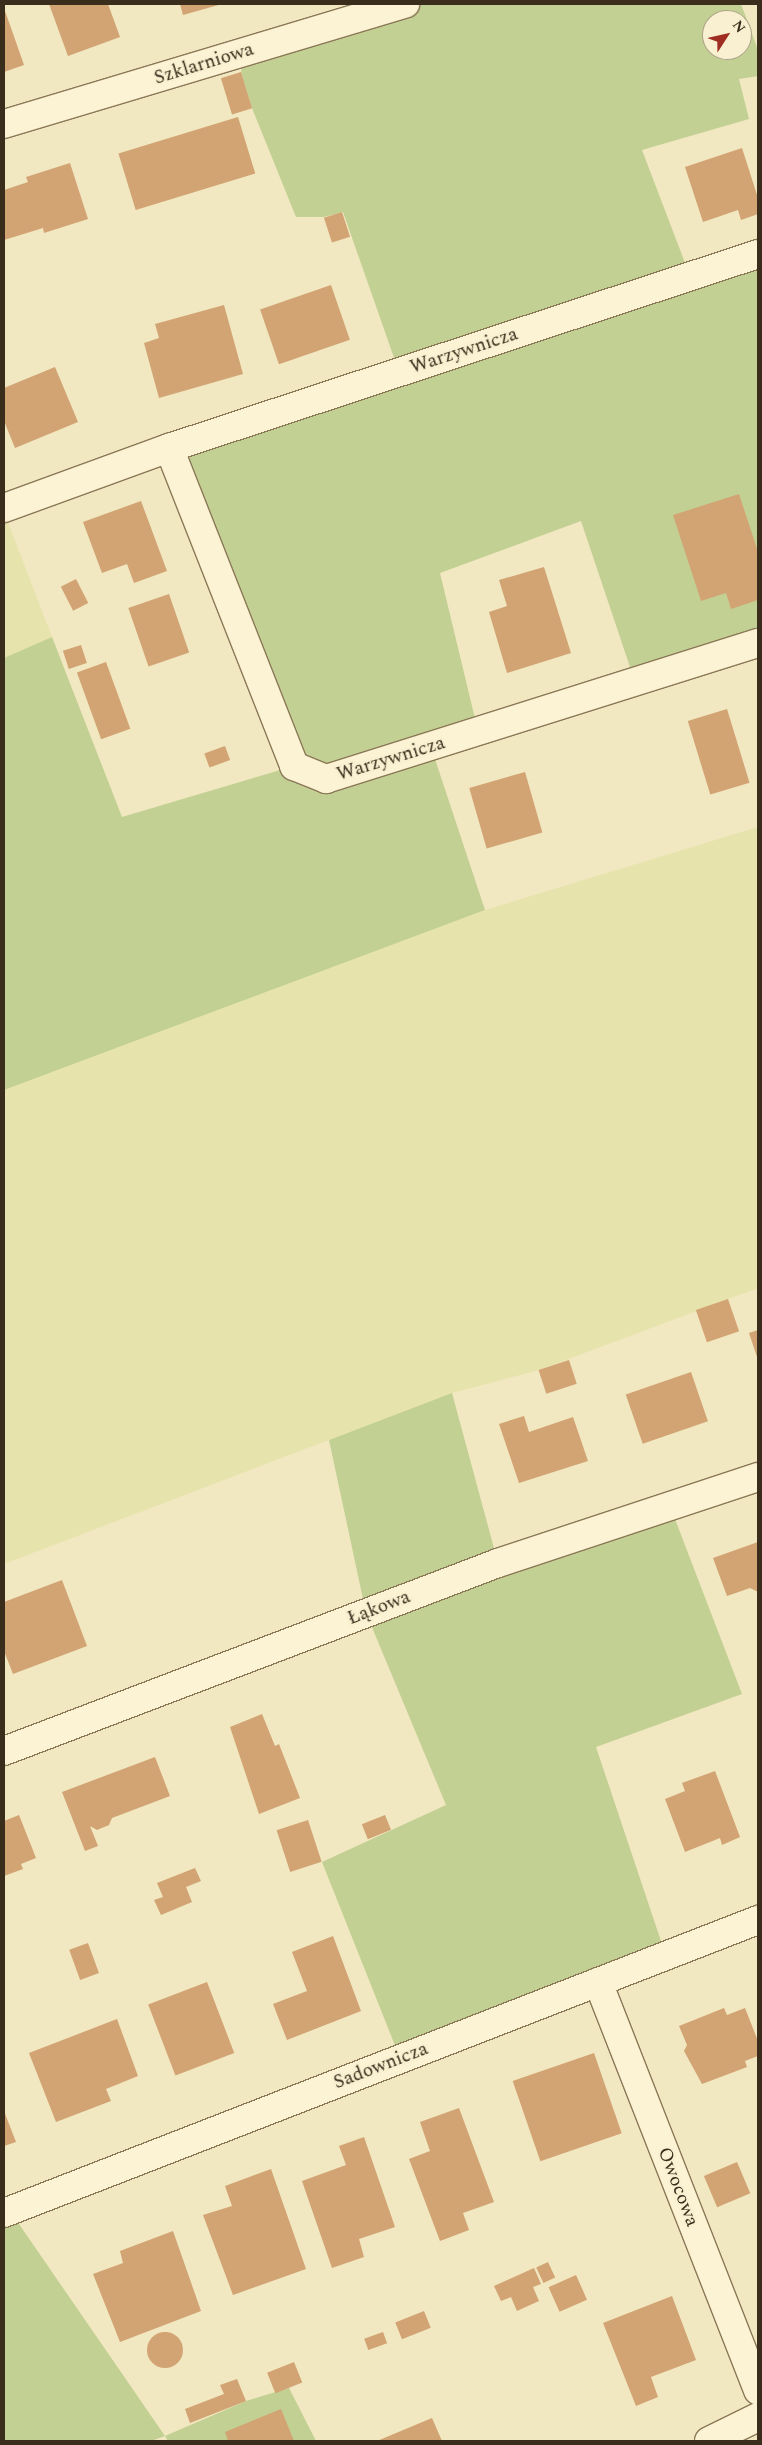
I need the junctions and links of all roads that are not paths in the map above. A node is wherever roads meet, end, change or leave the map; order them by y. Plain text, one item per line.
1 (404, 4) edge
2 (4, 124) edge
3 (758, 254) edge
4 (169, 448) junction
5 (4, 508) edge
6 (758, 643) edge
7 (758, 1477) edge
8 (4, 1750) edge
9 (758, 1920) edge
10 (598, 1982) junction
11 (4, 2213) edge
12 (758, 2391) edge
13 (758, 2416) edge
14 (709, 2441) edge

1 - 2 street, Szklarniowa
3 - 4 street, Warzywnicza
4 - 5 street, Warzywnicza
4 - 6 street, Warzywnicza
7 - 8 street, Łąkowa
9 - 10 street, Sadownicza
10 - 11 street, Sadownicza
10 - 12 street, Owocowa
13 - 14 street

